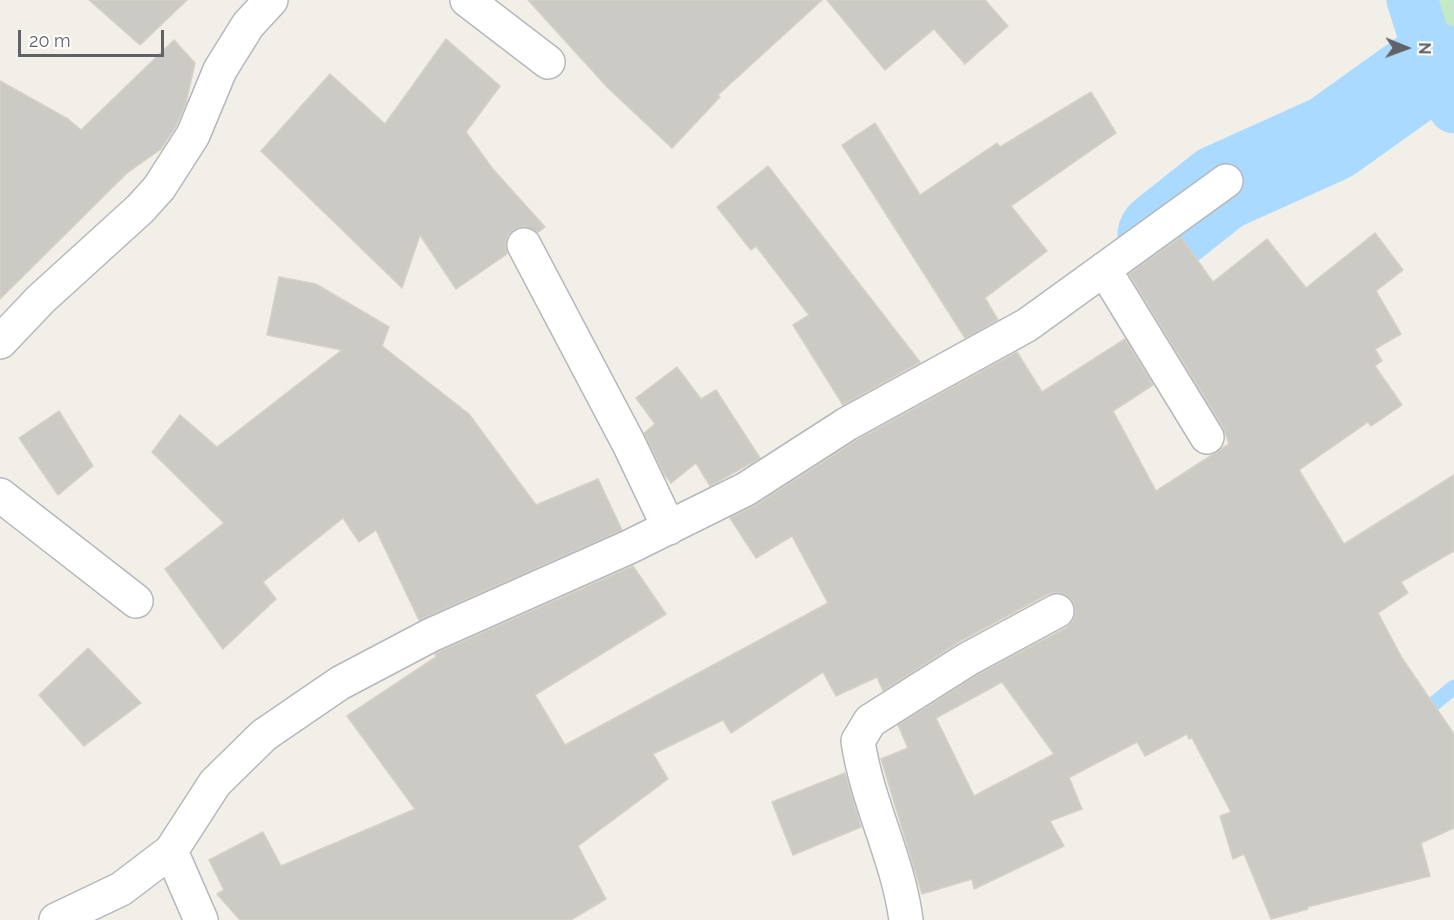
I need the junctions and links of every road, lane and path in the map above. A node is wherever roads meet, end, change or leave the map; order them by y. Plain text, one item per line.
1 (271, 0) edge
2 (467, 0) edge
3 (548, 62) dead end
4 (1226, 181) dead end
5 (524, 245) dead end
6 (1104, 269) junction
7 (0, 342) edge
8 (1207, 437) dead end
9 (0, 495) edge
10 (669, 528) junction
11 (136, 601) dead end
12 (1057, 611) dead end
13 (171, 850) junction
14 (56, 920) edge
15 (201, 920) edge
16 (906, 920) edge

1 - 7 street
2 - 3 street
4 - 6 street
5 - 10 street
6 - 8 street
6 - 10 street
9 - 11 street
10 - 13 street
12 - 16 street
13 - 14 street
13 - 15 street

